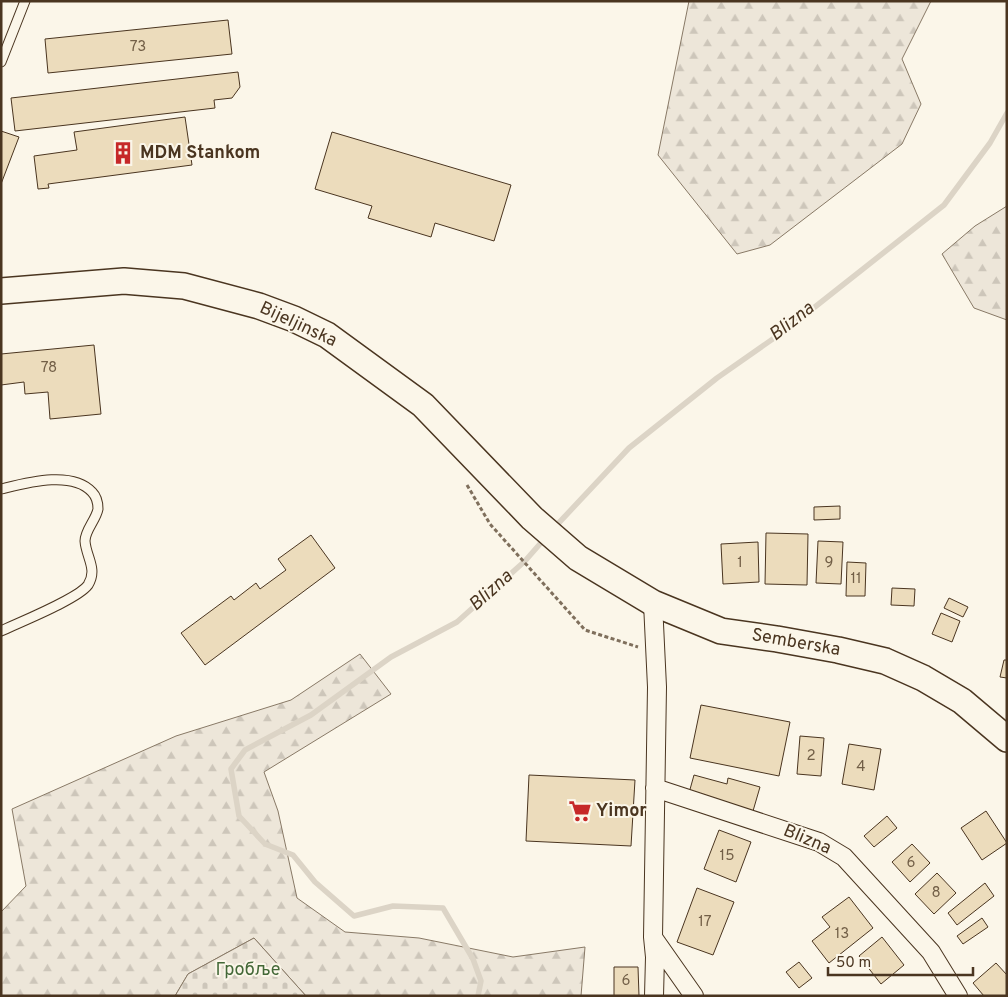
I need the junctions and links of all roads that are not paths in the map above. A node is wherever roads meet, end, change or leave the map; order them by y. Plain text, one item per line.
1 (26, 1) edge
2 (1, 62) edge
3 (1, 291) edge
4 (1, 489) edge
5 (578, 558) joint
6 (652, 603) junction
7 (1, 631) edge
8 (1007, 739) edge
9 (655, 788) junction
10 (653, 937) junction
11 (654, 996) edge
12 (694, 996) edge
13 (958, 996) edge

1 - 2 lane
3 - 5 main road, Bijeljinska
4 - 7 lane
5 - 6 main road, Semberska
6 - 8 main road, Semberska
6 - 9 street
9 - 10 street
9 - 13 street, Blizna
10 - 11 street
10 - 12 street

